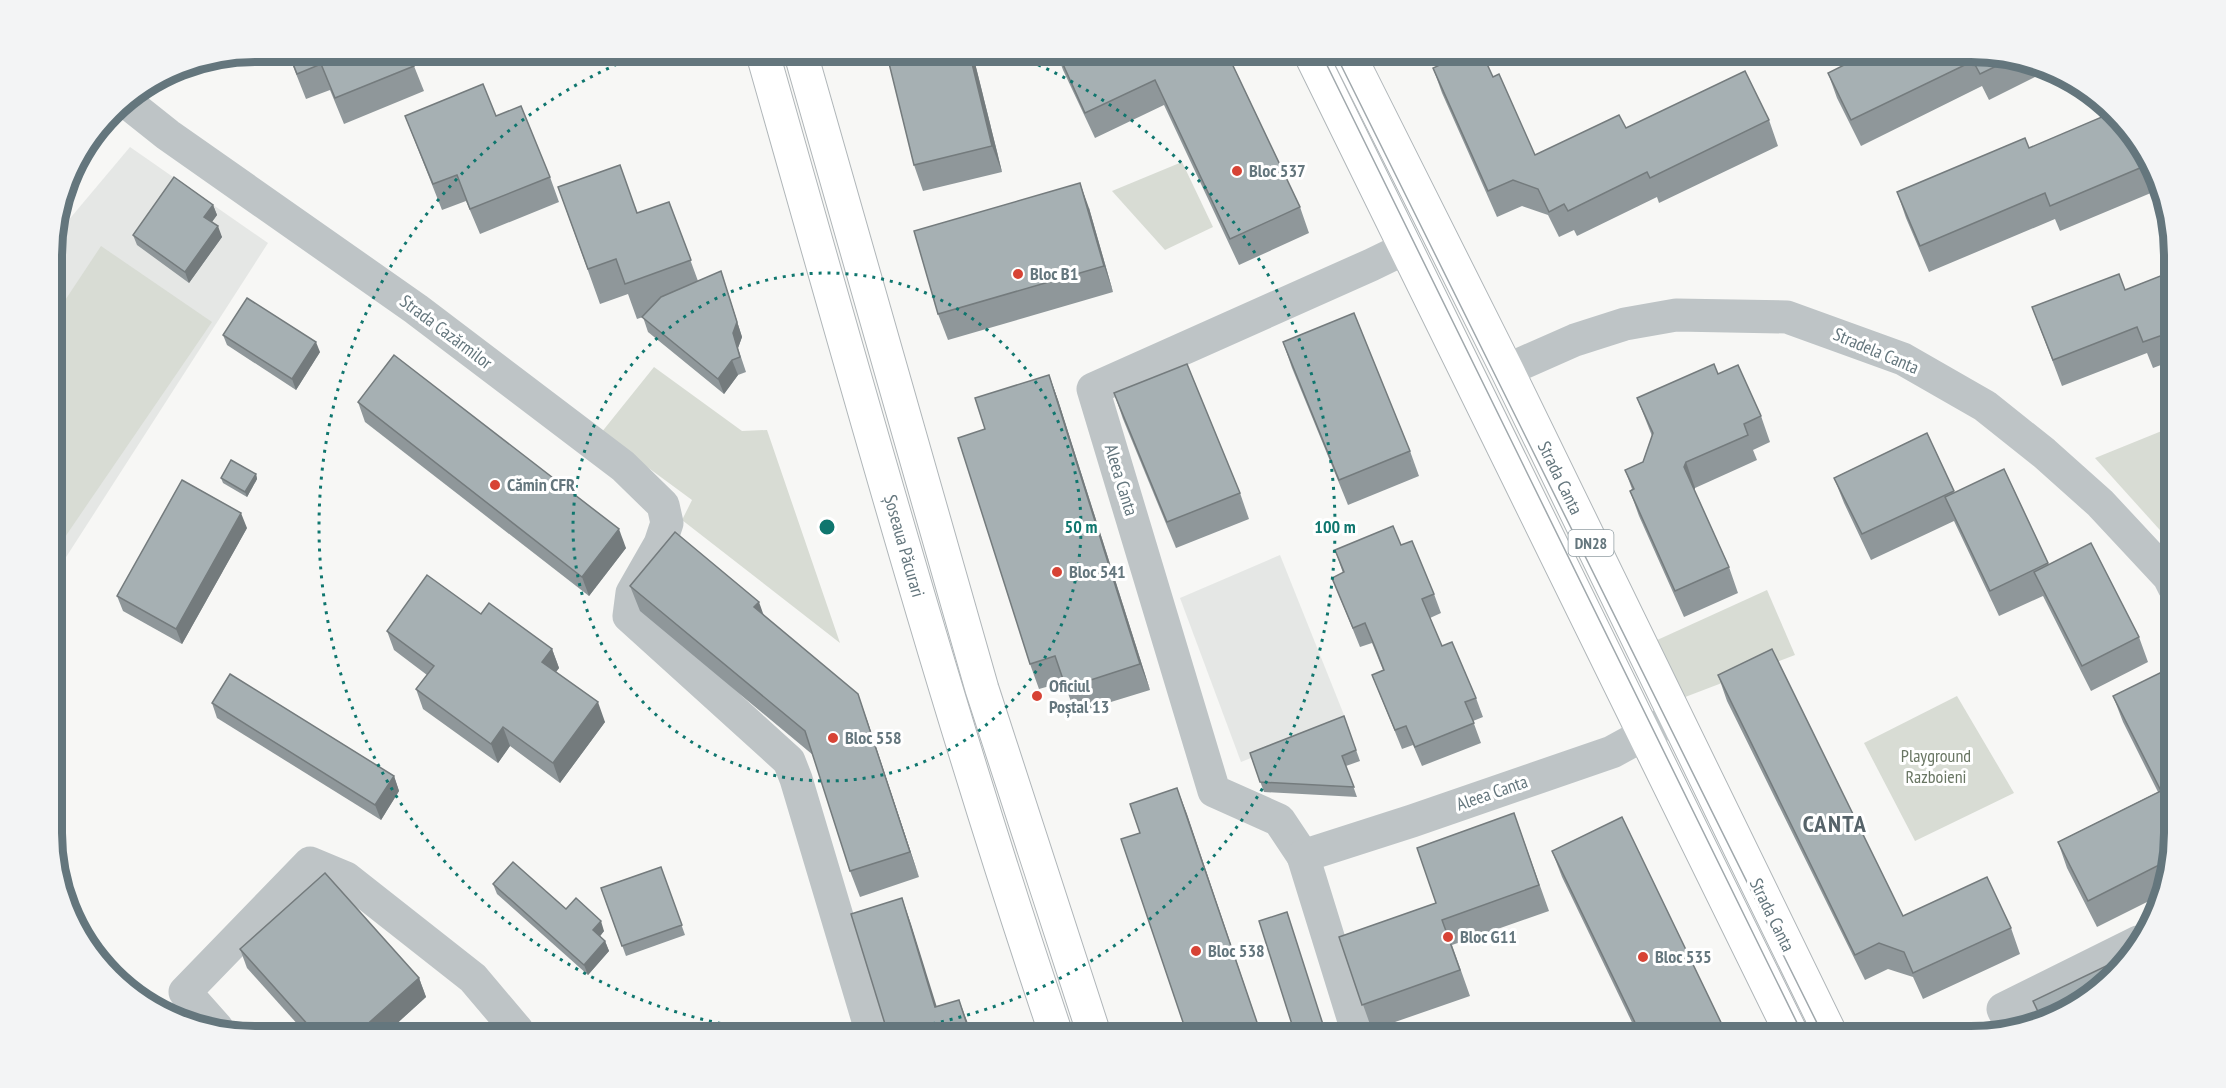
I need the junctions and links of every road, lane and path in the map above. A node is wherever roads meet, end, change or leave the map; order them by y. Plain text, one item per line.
1 (765, 62) edge
2 (803, 62) edge
3 (1314, 62) edge
4 (1353, 62) edge
5 (131, 106) edge
6 (1406, 248) junction
7 (1508, 370) junction
8 (2164, 572) edge
9 (1676, 717) junction
10 (1645, 734) junction
11 (1303, 856) junction
12 (2128, 947) edge
13 (211, 1022) edge
14 (2010, 1023) edge
15 (1356, 1026) edge
16 (1788, 1026) edge
17 (1827, 1026) edge
18 (514, 1027) edge
19 (870, 1027) edge
20 (1053, 1027) edge
21 (1092, 1027) edge

1 - 20 main road, Șoseaua Păcurari
2 - 21 main road, Șoseaua Păcurari
3 - 6 main road, Strada Canta / DN28
4 - 7 main road, Strada Canta / DN28
5 - 19 street, Strada Cazărmilor
6 - 10 main road, Strada Canta / DN28
6 - 11 street, Aleea Canta
7 - 8 street, Stradela Canta
7 - 9 main road, Strada Canta / DN28
9 - 10 street, Aleea Canta
9 - 17 main road, Strada Canta / DN28
10 - 11 street, Aleea Canta
10 - 16 main road, Strada Canta / DN28
11 - 15 street, Aleea Canta
12 - 14 street
13 - 18 street

